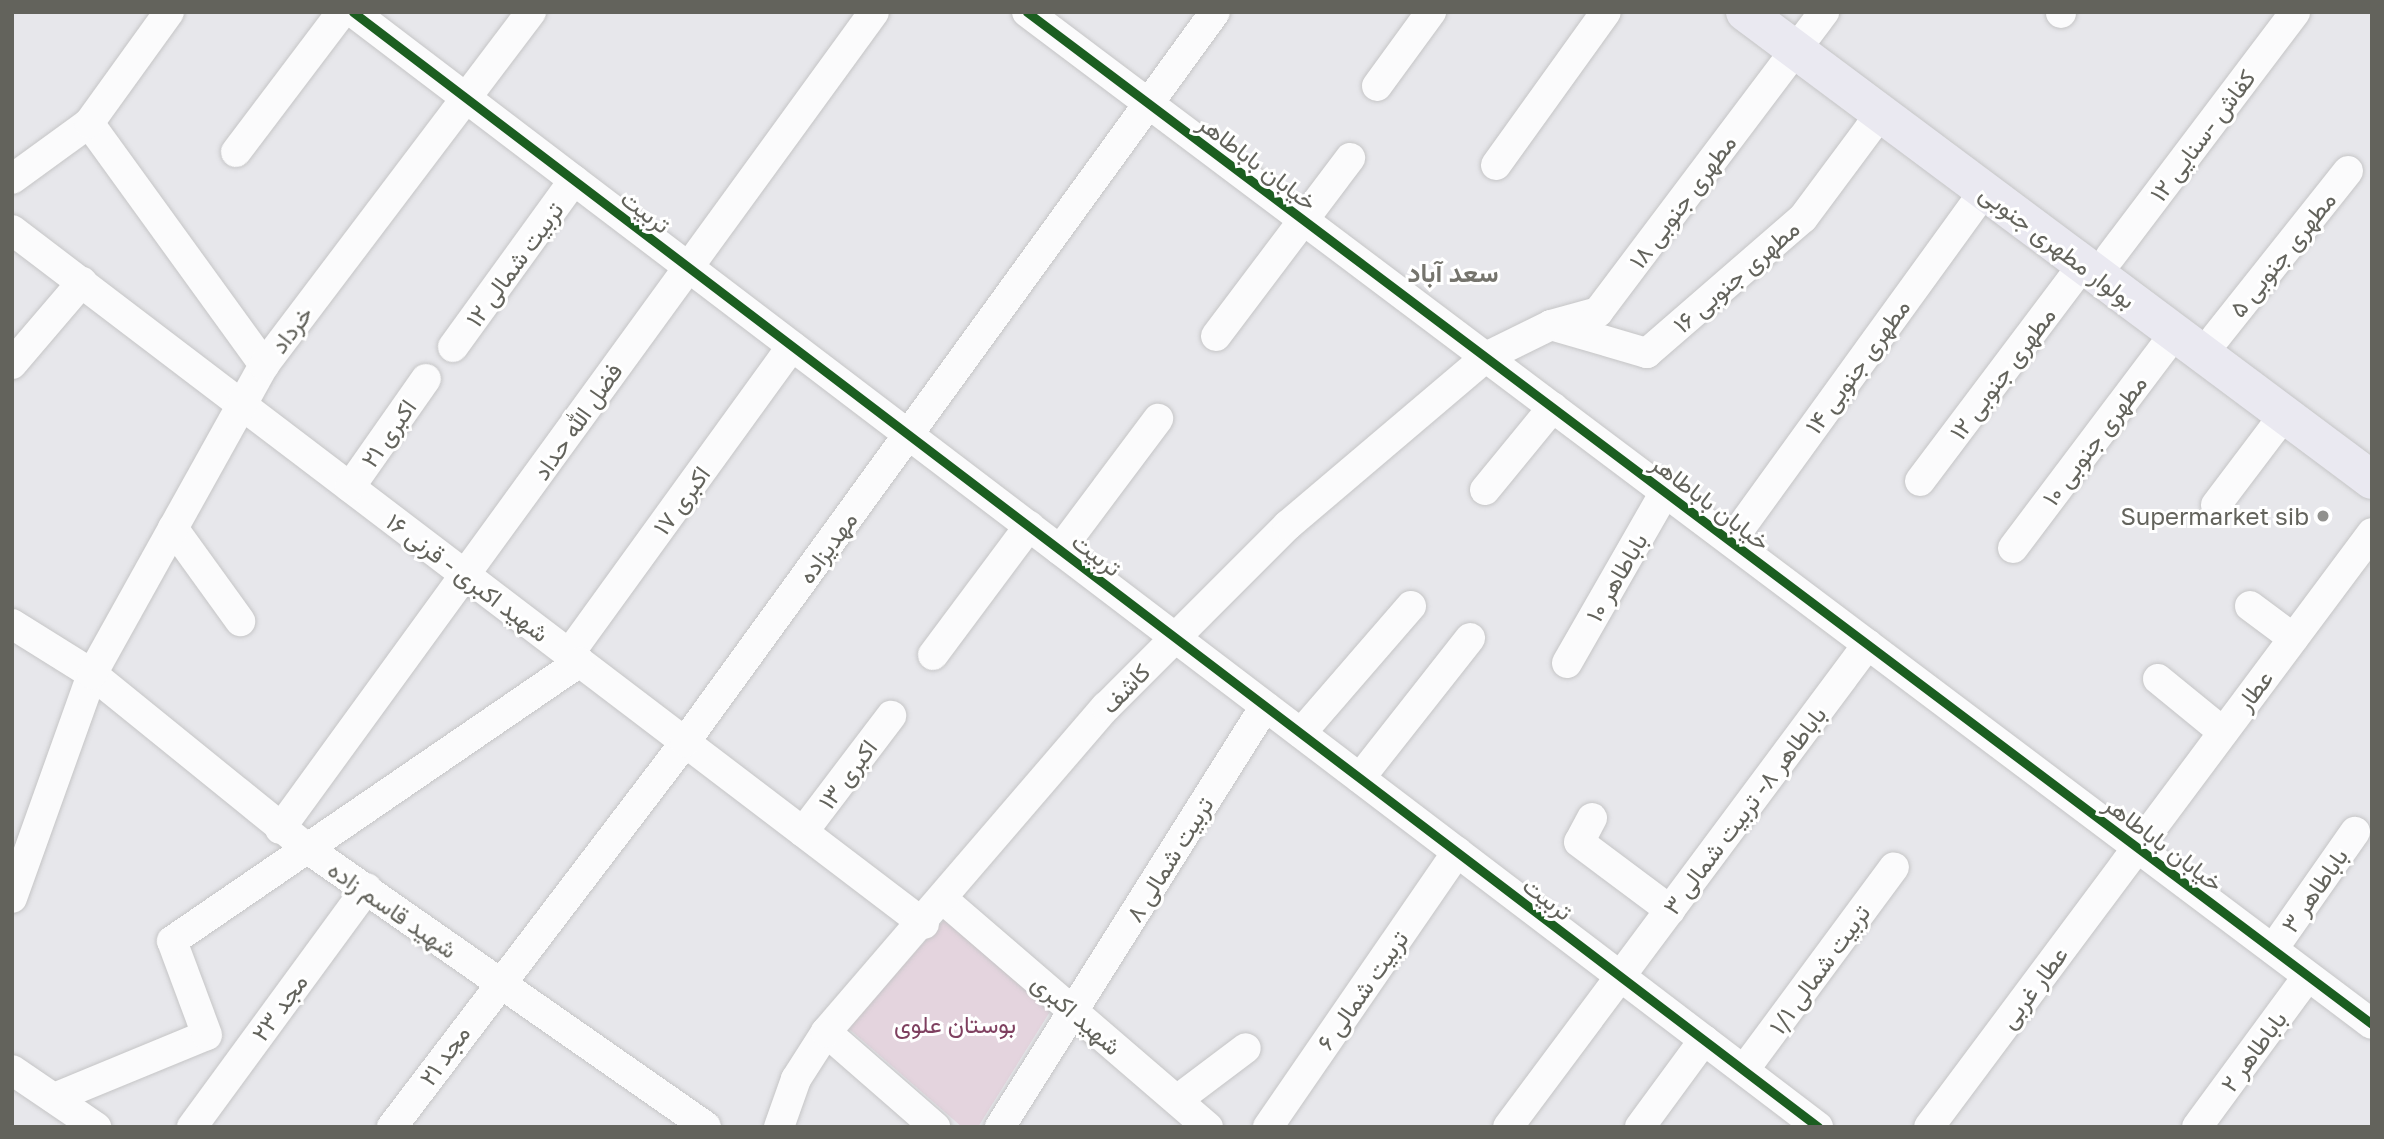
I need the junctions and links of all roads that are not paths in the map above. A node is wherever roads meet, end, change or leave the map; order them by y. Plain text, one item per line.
1 (169, 12) edge
2 (342, 12) edge
3 (353, 12) edge
4 (531, 12) edge
5 (874, 12) edge
6 (1027, 12) edge
7 (1216, 12) edge
8 (1431, 12) edge
9 (1606, 12) edge
10 (1745, 12) edge
11 (2295, 12) edge
12 (1802, 27) edge
13 (1377, 86) dead end
14 (467, 99) junction
15 (1151, 105) junction
16 (1881, 113) junction
17 (89, 123) junction
18 (236, 152) dead end
19 (1350, 158) dead end
20 (1496, 165) dead end
21 (2348, 171) dead end
22 (12, 179) edge
23 (575, 180) junction
24 (1984, 191) junction
25 (1304, 220) junction
26 (12, 230) edge
27 (2096, 261) junction
28 (686, 265) junction
29 (82, 282) junction
30 (1551, 325) junction
31 (2175, 333) junction
32 (1216, 335) dead end
33 (2216, 337) junction
34 (792, 346) junction
35 (453, 347) dead end
36 (1486, 357) junction
37 (12, 364) edge
38 (264, 365) junction
39 (426, 379) dead end
40 (242, 405) junction
41 (1553, 407) junction
42 (2284, 415) junction
43 (1158, 419) dead end
44 (909, 435) junction
45 (2372, 453) edge
46 (2372, 480) edge
47 (1920, 481) dead end
48 (350, 487) junction
49 (1485, 491) dead end
50 (1665, 492) junction
51 (2217, 505) dead end
52 (1029, 526) junction
53 (173, 528) junction
54 (2372, 533) edge
55 (1731, 541) junction
56 (2013, 548) dead end
57 (1060, 550) junction
58 (468, 577) junction
59 (1410, 606) dead end
60 (2250, 606) dead end
61 (240, 621) dead end
62 (12, 624) edge
63 (1174, 637) junction
64 (1470, 638) dead end
65 (2293, 638) junction
66 (1868, 644) junction
67 (933, 655) dead end
68 (575, 658) junction
69 (1567, 663) dead end
70 (92, 674) junction
71 (2158, 679) dead end
72 (1265, 706) junction
73 (891, 716) dead end
74 (2223, 732) junction
75 (1301, 733) junction
76 (685, 742) junction
77 (1360, 778) junction
78 (1592, 818) dead end
79 (280, 829) junction
80 (803, 832) junction
81 (2355, 832) dead end
82 (2137, 847) junction
83 (308, 849) junction
84 (1457, 852) junction
85 (1894, 867) dead end
86 (367, 888) junction
87 (12, 898) edge
88 (945, 901) junction
89 (1670, 910) junction
90 (924, 924) junction
91 (2273, 949) junction
92 (1620, 976) junction
93 (2308, 976) junction
94 (496, 984) junction
95 (1073, 1011) junction
96 (2372, 1024) edge
97 (826, 1032) junction
98 (1704, 1040) junction
99 (1246, 1048) dead end
100 (12, 1070) edge
101 (1744, 1070) junction
102 (54, 1098) junction
103 (1177, 1100) junction
104 (1800, 1122) edge
105 (1202, 1125) edge
106 (96, 1127) edge
107 (192, 1127) edge
108 (392, 1127) edge
109 (706, 1127) edge
110 (779, 1127) edge
111 (936, 1127) edge
112 (1000, 1127) edge
113 (1268, 1127) edge
114 (1508, 1127) edge
115 (1640, 1127) edge
116 (1929, 1127) edge
117 (2197, 1127) edge

1 - 17 street
2 - 18 street
3 - 14 street, تربیت
4 - 14 street, خرداد
5 - 28 street, فضل الله حداد
6 - 15 street, خیابان باباطاهر
7 - 15 street, مهدیزاده
8 - 13 street
9 - 20 street
10 - 12 main road, بولوار مطهری جنوبی
11 - 27 street, کفاش -سنایی ۱۲
12 - 16 main road, بولوار مطهری جنوبی
12 - 27 main road, بولوار مطهری جنوبی
12 - 30 street, مطهری جنوبی ۱۸
14 - 23 street, تربیت
14 - 38 street, خرداد
15 - 25 street, خیابان باباطاهر
15 - 44 street, مهدیزاده
16 - 24 main road, بولوار مطهری جنوبی
16 - 30 street, مطهری جنوبی ۱۶
17 - 22 street
17 - 38 street
19 - 25 street
21 - 33 street, مطهری جنوبی ۵
23 - 28 street, تربیت
23 - 35 street, تربیت شمالی ۱۲
24 - 27 main road, بولوار مطهری جنوبی
24 - 55 street, مطهری جنوبی ۱۴
25 - 32 street
25 - 36 street, خیابان باباطاهر
26 - 29 street, شهید اکبری - قرنی ۱۶
27 - 31 main road, بولوار مطهری جنوبی
27 - 33 main road, بولوار مطهری جنوبی
27 - 47 street, مطهری جنوبی ۱۲
28 - 34 street, تربیت
28 - 58 street, فضل الله حداد
29 - 37 street
29 - 40 street, شهید اکبری - قرنی ۱۶
30 - 36 street, کاشف
31 - 42 main road, بولوار مطهری جنوبی
31 - 56 street, مطهری جنوبی ۱۰
33 - 45 main road, بولوار مطهری جنوبی
34 - 44 street, تربیت
34 - 68 street, اکبری ۱۷
36 - 41 street, خیابان باباطاهر
36 - 63 street, کاشف
38 - 40 street, خرداد
39 - 48 street, اکبری ۲۱
40 - 48 street, شهید اکبری - قرنی ۱۶
40 - 53 street, خرداد
41 - 49 street
41 - 50 street, خیابان باباطاهر
42 - 46 main road, بولوار مطهری جنوبی
42 - 51 street
43 - 57 street
44 - 52 street, تربیت
44 - 76 street, مهدیزاده
48 - 58 street, شهید اکبری - قرنی ۱۶
50 - 55 street, خیابان باباطاهر
50 - 69 street, باباطاهر ۱۰
52 - 57 street, تربیت
52 - 67 street
53 - 61 street
53 - 70 street, خرداد
54 - 65 street, عطار
55 - 66 street, خیابان باباطاهر
57 - 63 street, تربیت
58 - 68 street, شهید اکبری - قرنی ۱۶
58 - 79 street, فضل الله حداد
59 - 75 street
60 - 65 street
62 - 70 street, شهید قاسم زاده
63 - 72 street, تربیت
63 - 88 street, کاشف
64 - 77 street
65 - 74 street, عطار
66 - 82 street, خیابان باباطاهر
66 - 89 street, باباطاهر ۸- تربیت شمالی ۳
68 - 76 street, شهید اکبری - قرنی ۱۶
68 - 83 street, اکبری ۱۷
70 - 79 street, شهید قاسم زاده
70 - 87 street, خرداد
71 - 74 street
72 - 75 street, تربیت
72 - 95 street, تربیت شمالی ۸
73 - 80 street, اکبری ۱۳
74 - 82 street, عطار
75 - 77 street, تربیت
76 - 80 street, شهید اکبری - قرنی ۱۶
76 - 94 street, مهدیزاده
77 - 84 street, تربیت
78 - 89 street
79 - 83 street, شهید قاسم زاده
80 - 90 street, شهید اکبری - قرنی ۱۶
81 - 91 street, باباطاهر ۳
82 - 91 street, خیابان باباطاهر
82 - 116 street, عطار غربی
83 - 86 street, شهید قاسم زاده
83 - 102 street, اکبری ۱۷
84 - 92 street, تربیت
84 - 113 street, تربیت شمالی ۶
85 - 101 street, تربیت شمالی ۱/۱
86 - 94 street, شهید قاسم زاده
86 - 107 street, مجد ۲۳
88 - 90 street, کاشف
88 - 95 street, شهید اکبری
89 - 92 street, باباطاهر ۸- تربیت شمالی ۳
90 - 97 street, کاشف
91 - 93 street, خیابان باباطاهر
92 - 98 street, تربیت
92 - 114 street, باباطاهر ۸- تربیت شمالی ۳
93 - 96 street, خیابان باباطاهر
93 - 117 street, باباطاهر ۲
94 - 108 street, مجد ۲۱
94 - 109 street, شهید قاسم زاده
95 - 103 street, شهید اکبری
95 - 112 street, تربیت شمالی ۸
97 - 110 street, کاشف
97 - 111 street
98 - 101 street, تربیت
98 - 115 street
99 - 103 street
100 - 102 street
101 - 104 street, تربیت
102 - 106 street
103 - 105 street, شهید اکبری

